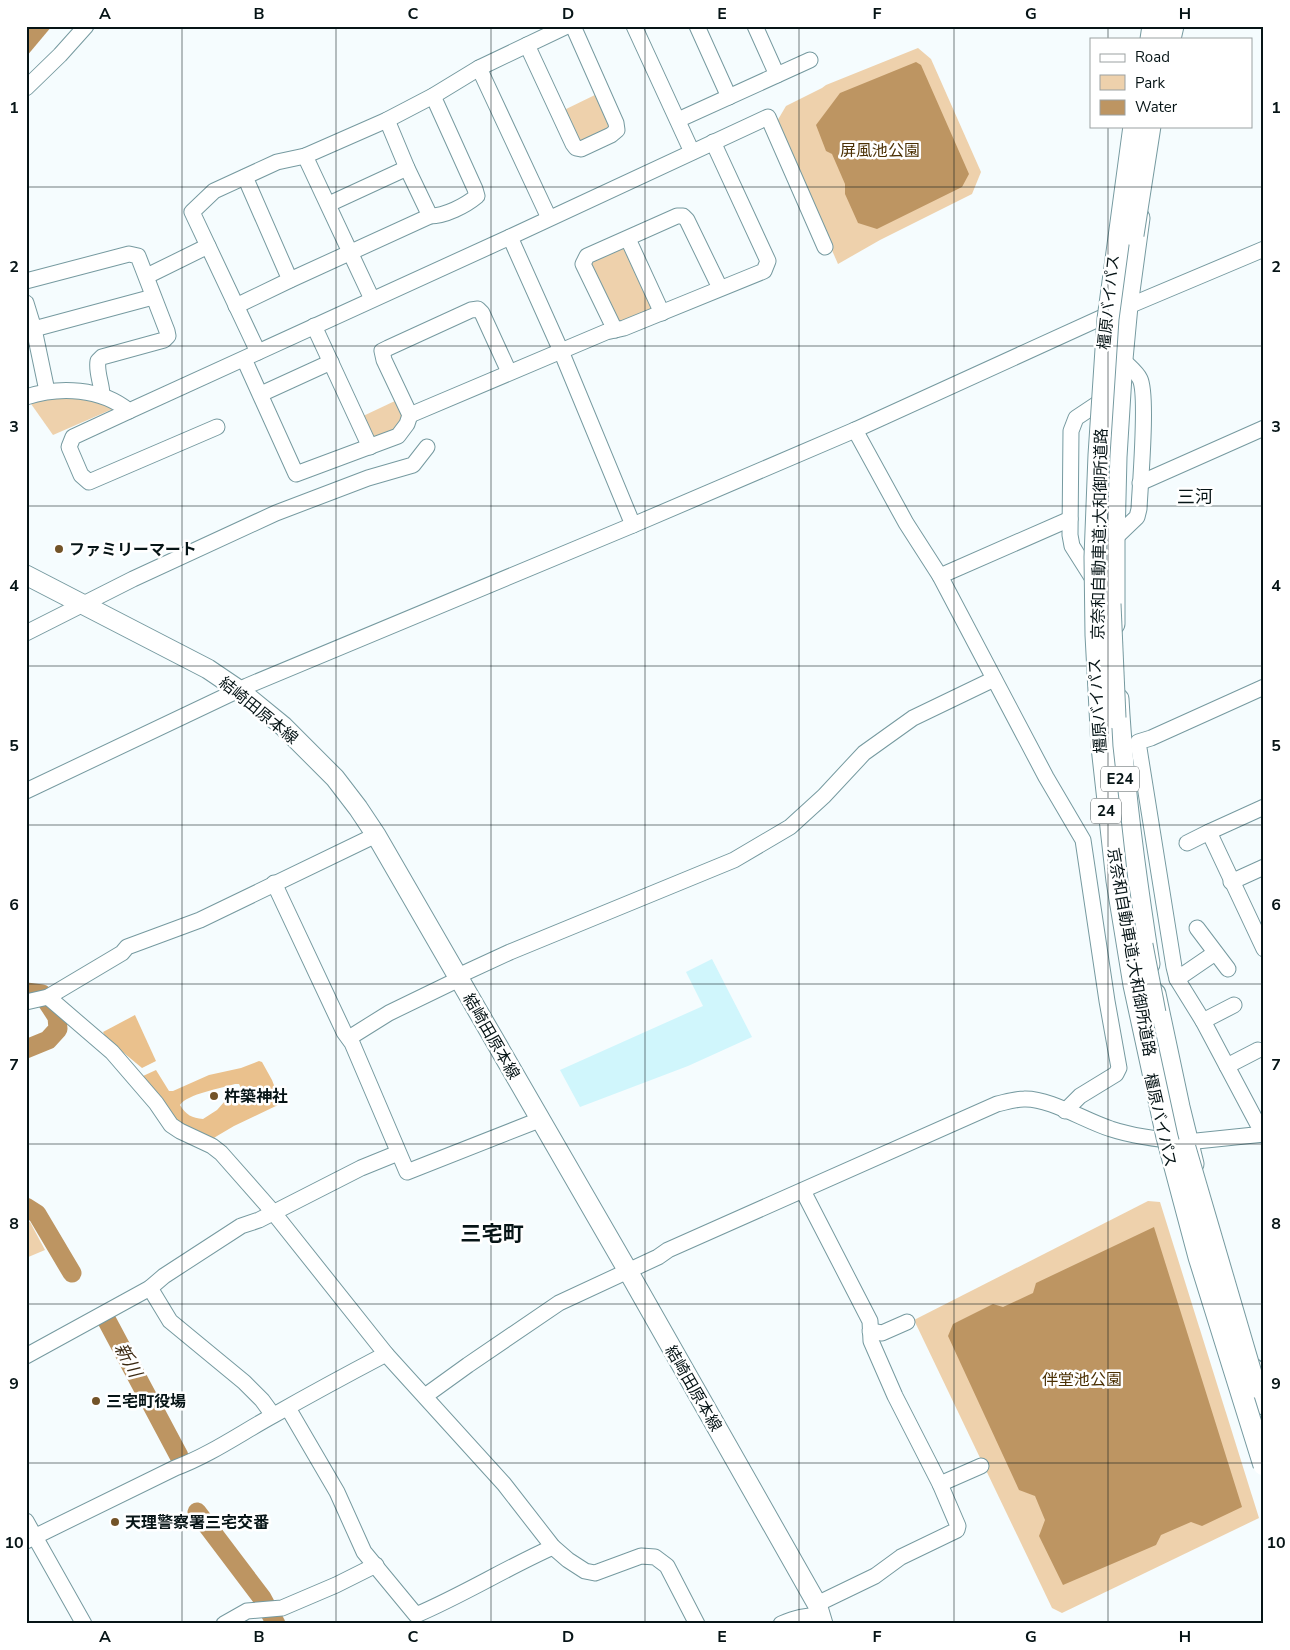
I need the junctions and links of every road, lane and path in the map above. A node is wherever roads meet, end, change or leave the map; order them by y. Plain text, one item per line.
1 (86, 26) edge
2 (567, 26) edge
3 (573, 26) edge
4 (634, 26) edge
5 (697, 26) edge
6 (755, 26) edge
7 (527, 45) junction
8 (810, 60) dead end
9 (479, 68) junction
10 (777, 75) junction
11 (26, 88) edge
12 (433, 96) junction
13 (729, 97) junction
14 (386, 120) junction
15 (678, 120) junction
16 (1133, 128) edge
17 (1133, 128) edge
18 (1151, 128) edge
19 (1151, 128) edge
20 (713, 142) junction
21 (692, 152) junction
22 (306, 156) junction
23 (407, 168) junction
24 (245, 177) junction
25 (329, 204) junction
26 (430, 216) junction
27 (549, 218) junction
28 (510, 237) junction
29 (628, 239) junction
30 (208, 246) junction
31 (825, 247) dead end
32 (1264, 249) edge
33 (350, 253) junction
34 (146, 276) junction
35 (290, 280) junction
36 (26, 281) edge
37 (720, 288) junction
38 (153, 297) junction
39 (372, 299) junction
40 (26, 303) edge
41 (236, 306) junction
42 (1127, 306) junction
43 (662, 313) junction
44 (1106, 316) junction
45 (314, 326) junction
46 (34, 329) junction
47 (615, 330) junction
48 (561, 351) junction
49 (251, 355) junction
50 (1122, 359) junction
51 (331, 362) junction
52 (509, 372) junction
53 (47, 391) junction
54 (261, 394) junction
55 (102, 395) junction
56 (26, 397) edge
57 (1098, 404) junction
58 (129, 411) junction
59 (410, 415) junction
60 (217, 427) dead end
61 (1264, 428) edge
62 (854, 430) junction
63 (370, 447) junction
64 (427, 447) dead end
65 (1140, 483) junction
66 (1070, 519) junction
67 (633, 525) junction
68 (1114, 539) junction
69 (26, 575) edge
70 (940, 576) junction
71 (1091, 576) junction
72 (83, 604) junction
73 (26, 633) edge
74 (994, 679) junction
75 (1264, 687) edge
76 (239, 690) junction
77 (26, 791) edge
78 (1264, 807) edge
79 (1209, 832) junction
80 (376, 835) junction
81 (1187, 843) dead end
82 (1264, 867) edge
83 (1232, 882) junction
84 (274, 883) junction
85 (1259, 926) edge
86 (1197, 928) dead end
87 (1264, 949) edge
88 (1215, 953) junction
89 (1228, 969) dead end
90 (458, 976) junction
91 (1177, 979) junction
92 (48, 997) junction
93 (27, 1001) edge
94 (1234, 1005) dead end
95 (1203, 1021) junction
96 (349, 1038) junction
97 (1258, 1050) dead end
98 (1227, 1066) junction
99 (1065, 1111) junction
100 (541, 1122) junction
101 (1263, 1134) edge
102 (1164, 1139) junction
103 (1187, 1142) junction
104 (398, 1153) junction
105 (803, 1191) junction
106 (273, 1212) junction
107 (628, 1271) junction
108 (150, 1288) junction
109 (907, 1322) dead end
110 (870, 1331) junction
111 (386, 1354) junction
112 (26, 1356) edge
113 (425, 1396) junction
114 (1264, 1404) edge
115 (288, 1408) junction
116 (273, 1415) junction
117 (1264, 1418) edge
118 (1264, 1465) edge
119 (981, 1466) dead end
120 (1264, 1478) edge
121 (940, 1484) junction
122 (26, 1521) edge
123 (31, 1539) edge
124 (553, 1547) junction
125 (376, 1565) junction
126 (820, 1615) edge
127 (84, 1624) edge
128 (224, 1624) edge
129 (697, 1624) edge
130 (782, 1624) edge

1 - 11 street
2 - 7 street
3 - 7 street
4 - 15 street
5 - 13 street
6 - 10 street
7 - 9 street
8 - 10 street
9 - 12 street
9 - 27 street
10 - 13 street
12 - 14 street
12 - 26 street
13 - 15 street
14 - 22 street
14 - 23 street
15 - 21 street
16 - 44 highway, 橿原バイパス / 24
17 - 118 highway, 京奈和自動車道;大和御所道路 / E24, bridge
18 - 42 highway, 橿原バイパス / 24
19 - 117 highway, 京奈和自動車道;大和御所道路 / E24, bridge
20 - 21 street
20 - 31 street
20 - 37 street
21 - 27 street
22 - 24 street
22 - 25 street
23 - 25 street
23 - 26 street
24 - 30 street
24 - 35 street
25 - 33 street
26 - 33 street
27 - 28 street
28 - 39 street
28 - 48 street
29 - 37 street
29 - 43 street
29 - 47 street
30 - 34 street
30 - 41 street
32 - 42 street
33 - 35 street
33 - 39 street
34 - 36 street
34 - 38 street
35 - 41 street
37 - 43 street
38 - 46 street
38 - 55 street
39 - 45 street
40 - 46 street
41 - 49 street
42 - 44 street
42 - 50 highway, 橿原バイパス / 24
43 - 47 street
44 - 57 highway, 橿原バイパス / 24
44 - 62 street
45 - 49 street
45 - 51 street
46 - 53 street
47 - 48 street
48 - 52 street
48 - 67 street
49 - 54 street
49 - 58 street
50 - 65 street
50 - 68 highway, 橿原バイパス / 24
51 - 54 street
51 - 63 street
52 - 59 street
52 - 59 street
53 - 55 street
53 - 56 street
54 - 63 street
55 - 58 street
57 - 66 street
57 - 71 highway, 橿原バイパス / 24
58 - 60 street
59 - 63 street
61 - 65 street
62 - 67 street
62 - 70 street
64 - 72 street
65 - 68 street
66 - 70 street
66 - 71 street
67 - 76 street
68 - 103 highway, 橿原バイパス / 24
69 - 72 main road, 結崎田原本線
70 - 74 street
71 - 102 highway, 橿原バイパス / 24
72 - 73 street
72 - 76 main road, 結崎田原本線
74 - 90 street
74 - 99 street
75 - 91 street
76 - 77 street
76 - 80 main road, 結崎田原本線
78 - 79 street
79 - 81 street
79 - 83 street
80 - 84 street
80 - 90 main road, 結崎田原本線
82 - 83 street
83 - 85 street
84 - 92 street
84 - 96 street
85 - 87 street
86 - 88 street
88 - 89 street
88 - 91 street
90 - 96 street
90 - 100 main road, 結崎田原本線
91 - 95 street
92 - 93 street
92 - 106 street
94 - 95 street
95 - 98 street
96 - 104 street
97 - 98 street
98 - 101 street
99 - 102 street
99 - 105 street
100 - 104 street
100 - 107 main road, 結崎田原本線
101 - 103 street
102 - 103 street
102 - 120 highway, 橿原バイパス / 24
103 - 114 highway, 橿原バイパス / 24
104 - 106 street
105 - 107 street
105 - 110 street
106 - 108 street
106 - 111 street
107 - 113 street
107 - 126 main road, 結崎田原本線
108 - 112 street
108 - 116 street
109 - 110 street
110 - 121 street
111 - 113 street
111 - 115 street
113 - 124 street
115 - 116 street
115 - 125 street
116 - 123 street
119 - 121 street
121 - 126 street
122 - 123 street
123 - 127 street
124 - 125 street
124 - 129 street
125 - 128 street
126 - 130 street

